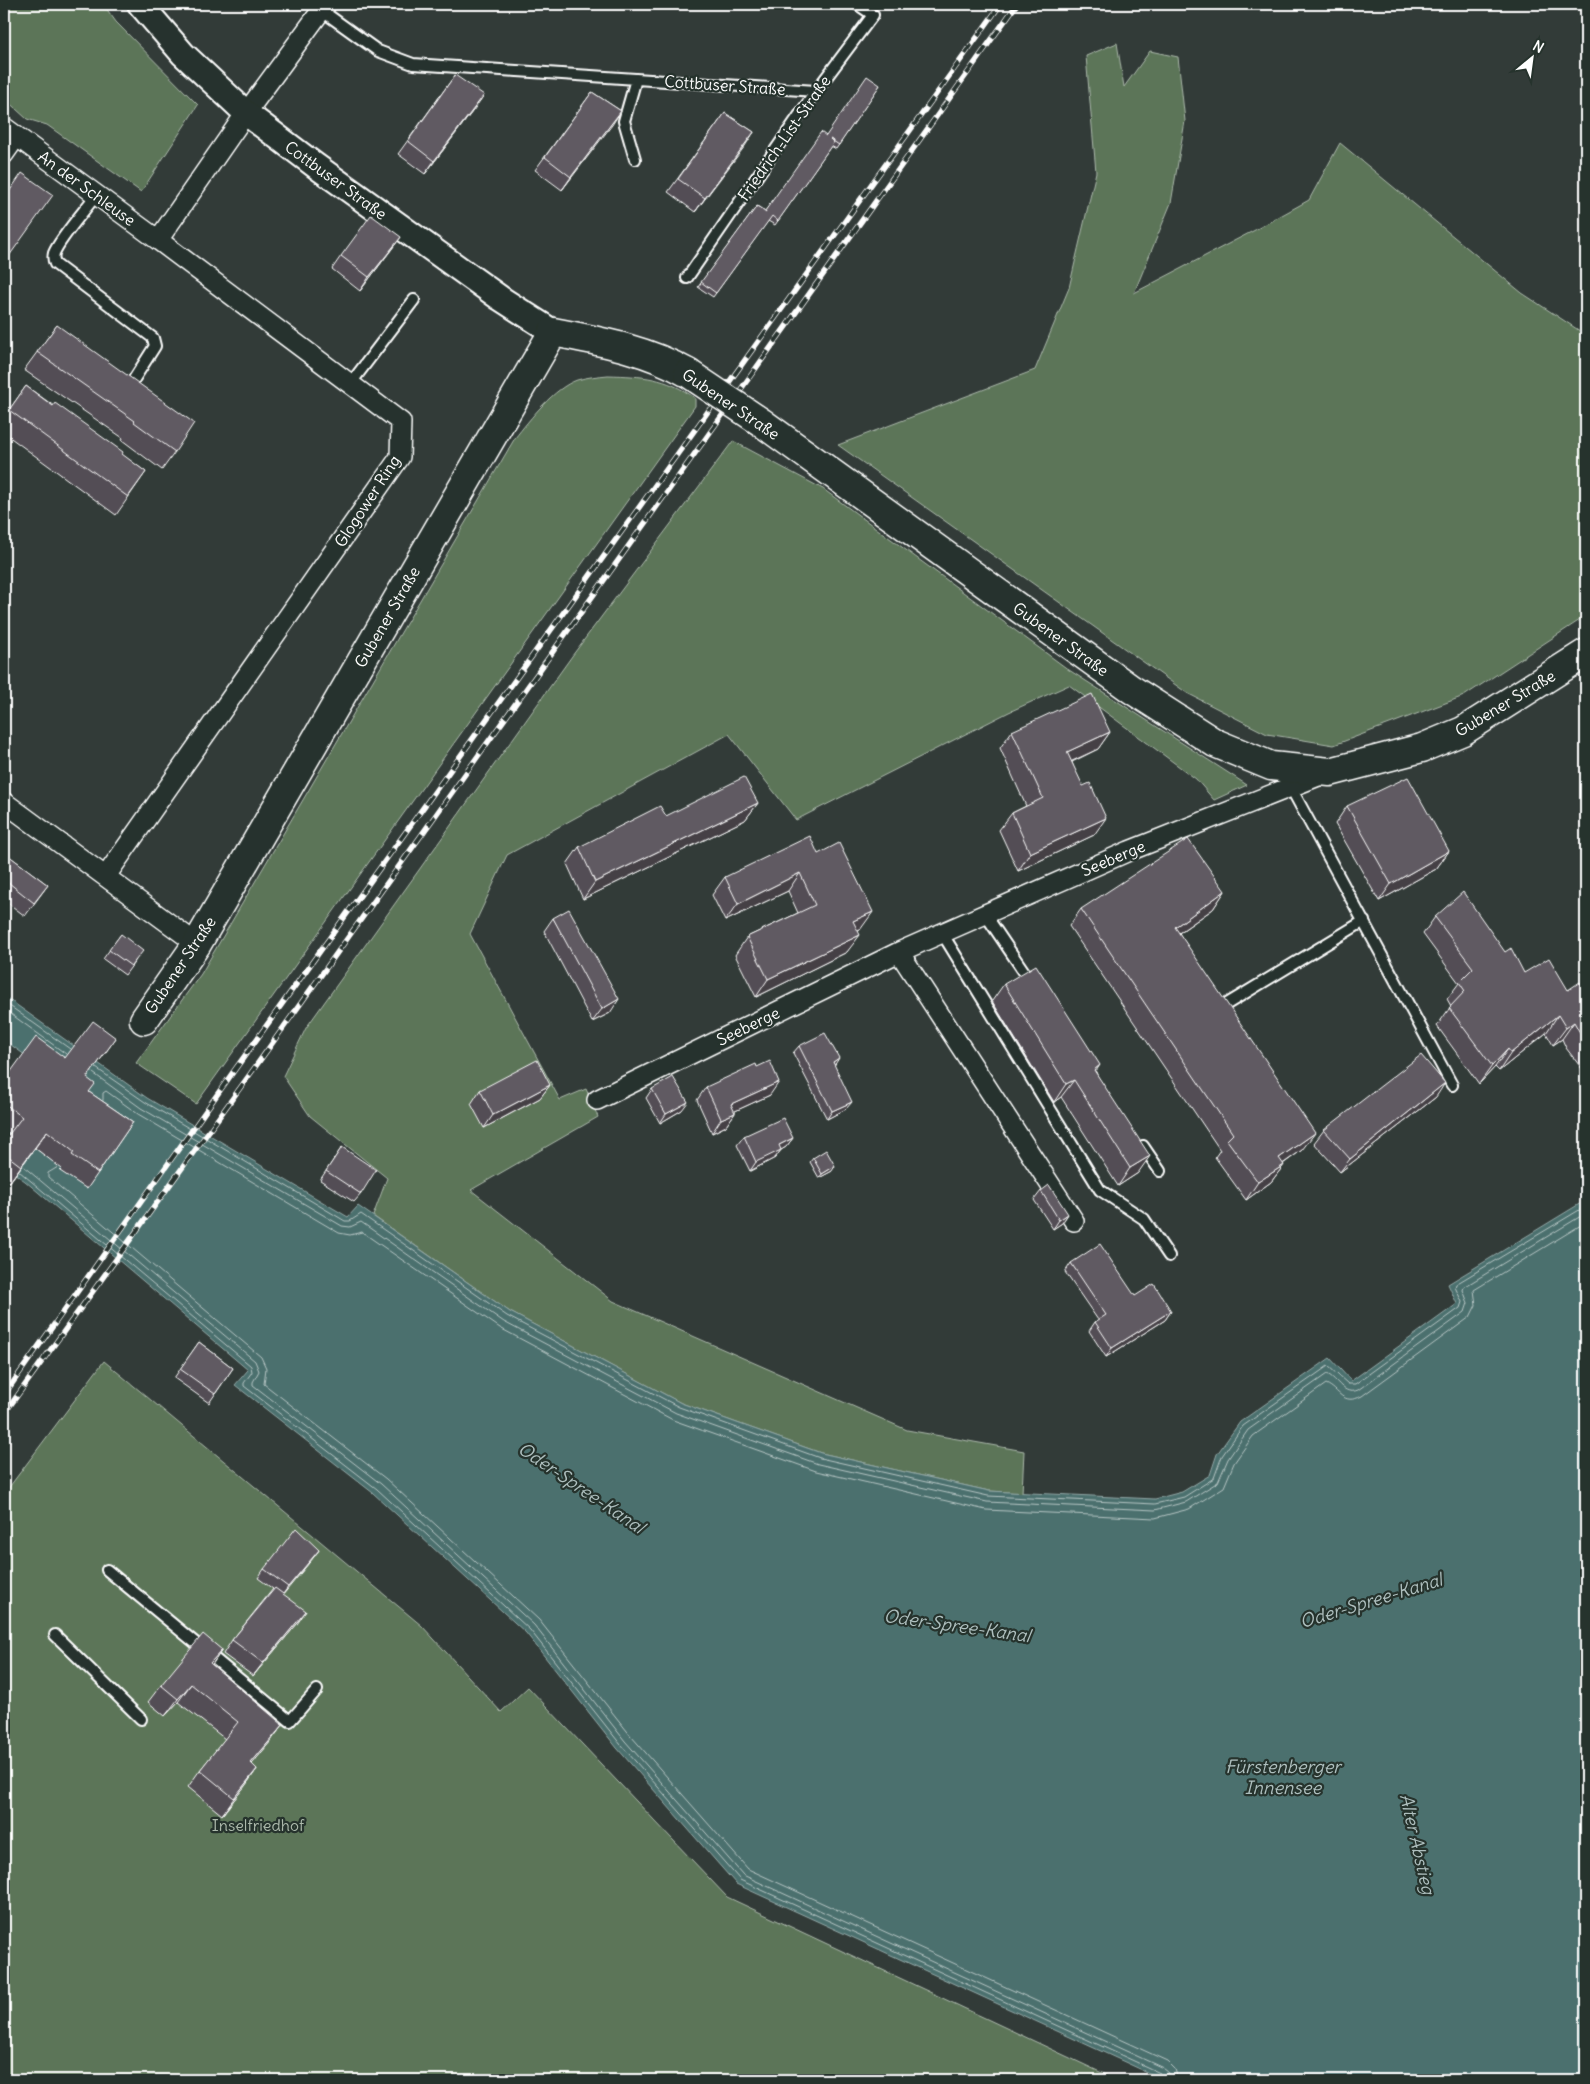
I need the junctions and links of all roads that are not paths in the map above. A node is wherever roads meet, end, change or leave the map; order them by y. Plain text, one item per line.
1 (140, 4) edge
2 (857, 4) edge
3 (323, 7) edge
4 (636, 79) junction
5 (816, 91) junction
6 (246, 113) junction
7 (10, 132) edge
8 (4, 154) edge
9 (635, 159) dead end
10 (96, 195) junction
11 (158, 240) junction
12 (687, 278) dead end
13 (414, 300) dead end
14 (552, 332) junction
15 (351, 383) junction
16 (129, 387) edge
17 (1586, 653) edge
18 (1330, 772) junction
19 (1291, 788) junction
20 (4, 802) edge
21 (106, 876) junction
22 (985, 914) junction
23 (1364, 921) junction
24 (942, 934) junction
25 (197, 944) junction
26 (899, 952) junction
27 (1040, 994) edge
28 (1227, 1004) edge
29 (144, 1020) dead end
30 (1452, 1085) dead end
31 (597, 1100) dead end
32 (1138, 1139) edge
33 (1160, 1171) dead end
34 (1074, 1221) dead end
35 (1169, 1256) dead end
36 (106, 1570) dead end
37 (55, 1634) dead end
38 (318, 1690) dead end
39 (141, 1719) dead end

1 - 6 street, Cottbuser Straße
2 - 5 lane, Friedrich-List-Straße
3 - 4 lane, Cottbuser Straße
3 - 6 street
4 - 5 lane, Cottbuser Straße
4 - 9 lane
5 - 12 lane, Friedrich-List-Straße
6 - 11 street
6 - 14 street, Cottbuser Straße
7 - 8 street, An der Schleuse
7 - 10 street, An der Schleuse
10 - 11 street, An der Schleuse
10 - 16 lane
11 - 15 street, Glogower Ring
13 - 15 lane
14 - 18 main road, Gubener Straße, bridge
14 - 25 main road, Gubener Straße
15 - 21 street, Glogower Ring
17 - 18 main road, Gubener Straße
18 - 19 street, Seeberge
19 - 22 street, Seeberge
19 - 23 lane
20 - 21 street
21 - 25 street
22 - 24 street, Seeberge
22 - 27 lane
23 - 28 lane
23 - 30 lane
24 - 26 street, Seeberge
24 - 35 lane
25 - 29 main road, Gubener Straße
26 - 31 street, Seeberge
26 - 34 street
32 - 33 lane
36 - 38 lane
37 - 39 lane

